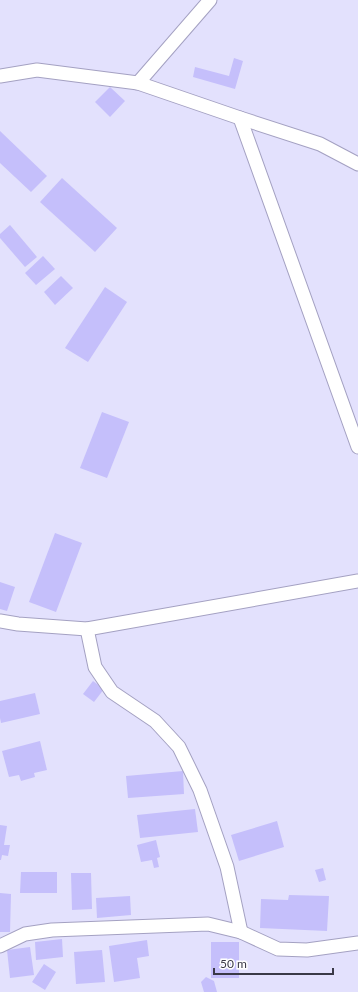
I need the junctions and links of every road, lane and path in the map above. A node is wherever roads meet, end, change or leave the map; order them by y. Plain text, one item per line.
1 (210, 0) edge
2 (0, 76) edge
3 (138, 83) junction
4 (240, 118) junction
5 (358, 164) edge
6 (358, 447) edge
7 (358, 581) edge
8 (0, 621) edge
9 (87, 629) junction
10 (241, 932) junction
11 (358, 944) edge
12 (0, 946) edge

1 - 3 street
2 - 3 street
3 - 4 street
4 - 5 street
4 - 6 street
7 - 9 street
8 - 9 street
9 - 10 street
10 - 11 street
10 - 12 street

